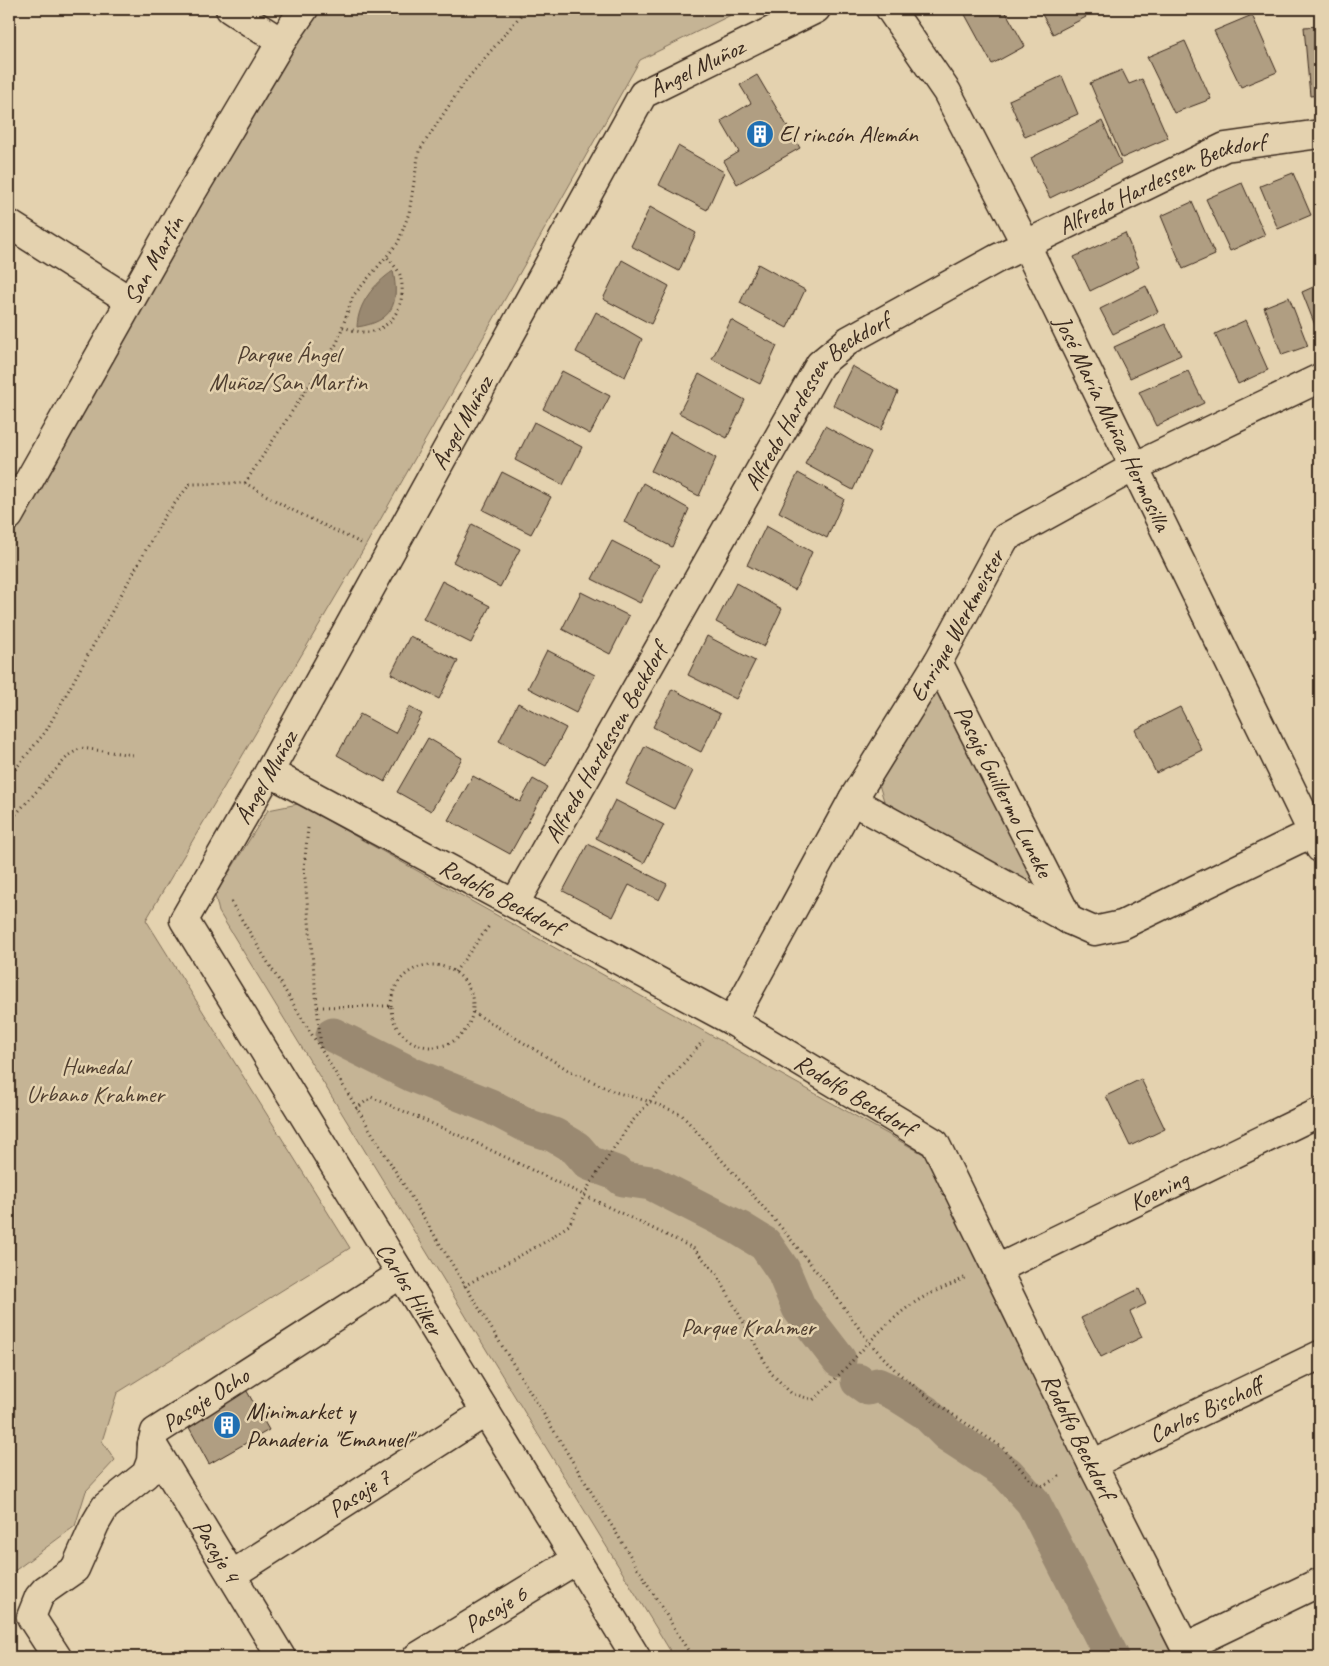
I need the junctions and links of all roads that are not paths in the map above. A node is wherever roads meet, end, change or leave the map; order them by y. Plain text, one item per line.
1 (230, 9) edge
2 (304, 9) edge
3 (816, 9) edge
4 (890, 9) edge
5 (280, 42) junction
6 (1320, 134) edge
7 (9, 224) edge
8 (1026, 245) junction
9 (129, 300) junction
10 (1320, 378) edge
11 (1134, 467) junction
12 (9, 516) edge
13 (938, 662) junction
14 (270, 772) junction
15 (853, 799) junction
16 (1318, 838) edge
17 (515, 903) junction
18 (184, 920) joint
19 (1069, 920) junction
20 (732, 1021) junction
21 (1320, 1112) edge
22 (985, 1271) junction
23 (401, 1274) junction
24 (1320, 1356) edge
25 (486, 1412) junction
26 (152, 1444) junction
27 (1092, 1464) junction
28 (576, 1560) junction
29 (232, 1574) junction
30 (1320, 1582) edge
31 (1188, 1652) edge
32 (57, 1657) edge
33 (281, 1657) edge
34 (417, 1657) edge
35 (636, 1657) edge

1 - 5 street
2 - 5 street, San Martín
3 - 14 street, Ángel Muñoz
4 - 8 street, José María Muñoz Hermosilla
5 - 9 street, San Martín
6 - 8 street, Alfredo Hardessen Beckdorf
7 - 9 street
8 - 11 street, José María Muñoz Hermosilla
8 - 17 street, Alfredo Hardessen Beckdorf
9 - 12 street, San Martín
10 - 11 street, Enrique Werkmeister
11 - 13 street, Enrique Werkmeister
11 - 16 street, José María Muñoz Hermosilla
13 - 15 street, Enrique Werkmeister
13 - 19 street, Pasaje Guillermo Luneke
14 - 17 street, Rodolfo Beckdorf
14 - 18 street, Ángel Muñoz
15 - 19 street, Pasaje Guillermo Luneke
15 - 20 street, Enrique Werkmeister
16 - 19 street, Pasaje Guillermo Luneke
17 - 20 street, Rodolfo Beckdorf
18 - 23 street, Carlos Hilker
20 - 22 street, Rodolfo Beckdorf
21 - 22 street, Koening
22 - 27 street, Rodolfo Beckdorf
23 - 25 street, Carlos Hilker
23 - 26 street, Pasaje Ocho
24 - 27 street, Carlos Bischoff
25 - 28 street, Carlos Hilker
25 - 29 street, Pasaje 7
26 - 29 street, Pasaje 4
26 - 32 street, Pasaje Ocho
27 - 31 street, Rodolfo Beckdorf
28 - 34 street, Pasaje 6
28 - 35 street, Carlos Hilker
29 - 33 street, Pasaje 4
30 - 31 street

